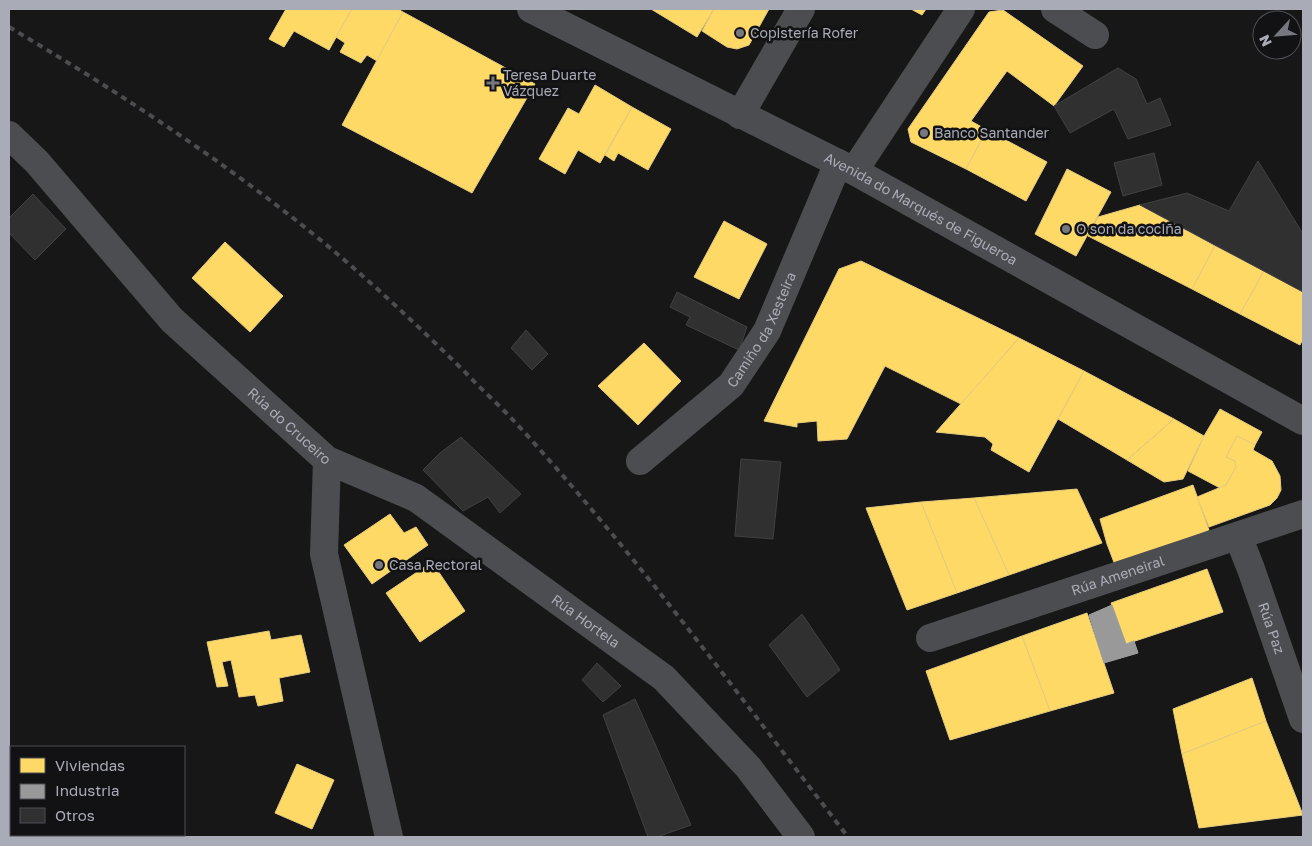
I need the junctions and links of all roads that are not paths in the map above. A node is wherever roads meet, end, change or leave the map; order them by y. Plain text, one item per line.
1 (530, 9) edge
2 (800, 9) edge
3 (961, 9) edge
4 (1055, 9) edge
5 (1095, 35) dead end
6 (740, 115) junction
7 (9, 135) edge
8 (846, 168) junction
9 (1303, 421) edge
10 (327, 460) junction
11 (640, 461) dead end
12 (1303, 514) edge
13 (1238, 536) junction
14 (930, 638) dead end
15 (1303, 719) edge
16 (389, 837) edge
17 (800, 837) edge

1 - 6 street, Avenida do Marqués de Figueroa
2 - 6 street
3 - 8 street, Camiño da Xesteira
4 - 5 street
6 - 8 street, Avenida do Marqués de Figueroa
7 - 10 street, Rúa do Cruceiro
8 - 9 street, Avenida do Marqués de Figueroa
8 - 11 street, Camiño da Xesteira
10 - 16 street, Rúa do Cruceiro
10 - 17 street, Rúa Hortela
12 - 13 street, Rúa Ameneiral
13 - 14 street, Rúa Ameneiral
13 - 15 street, Rúa Paz

